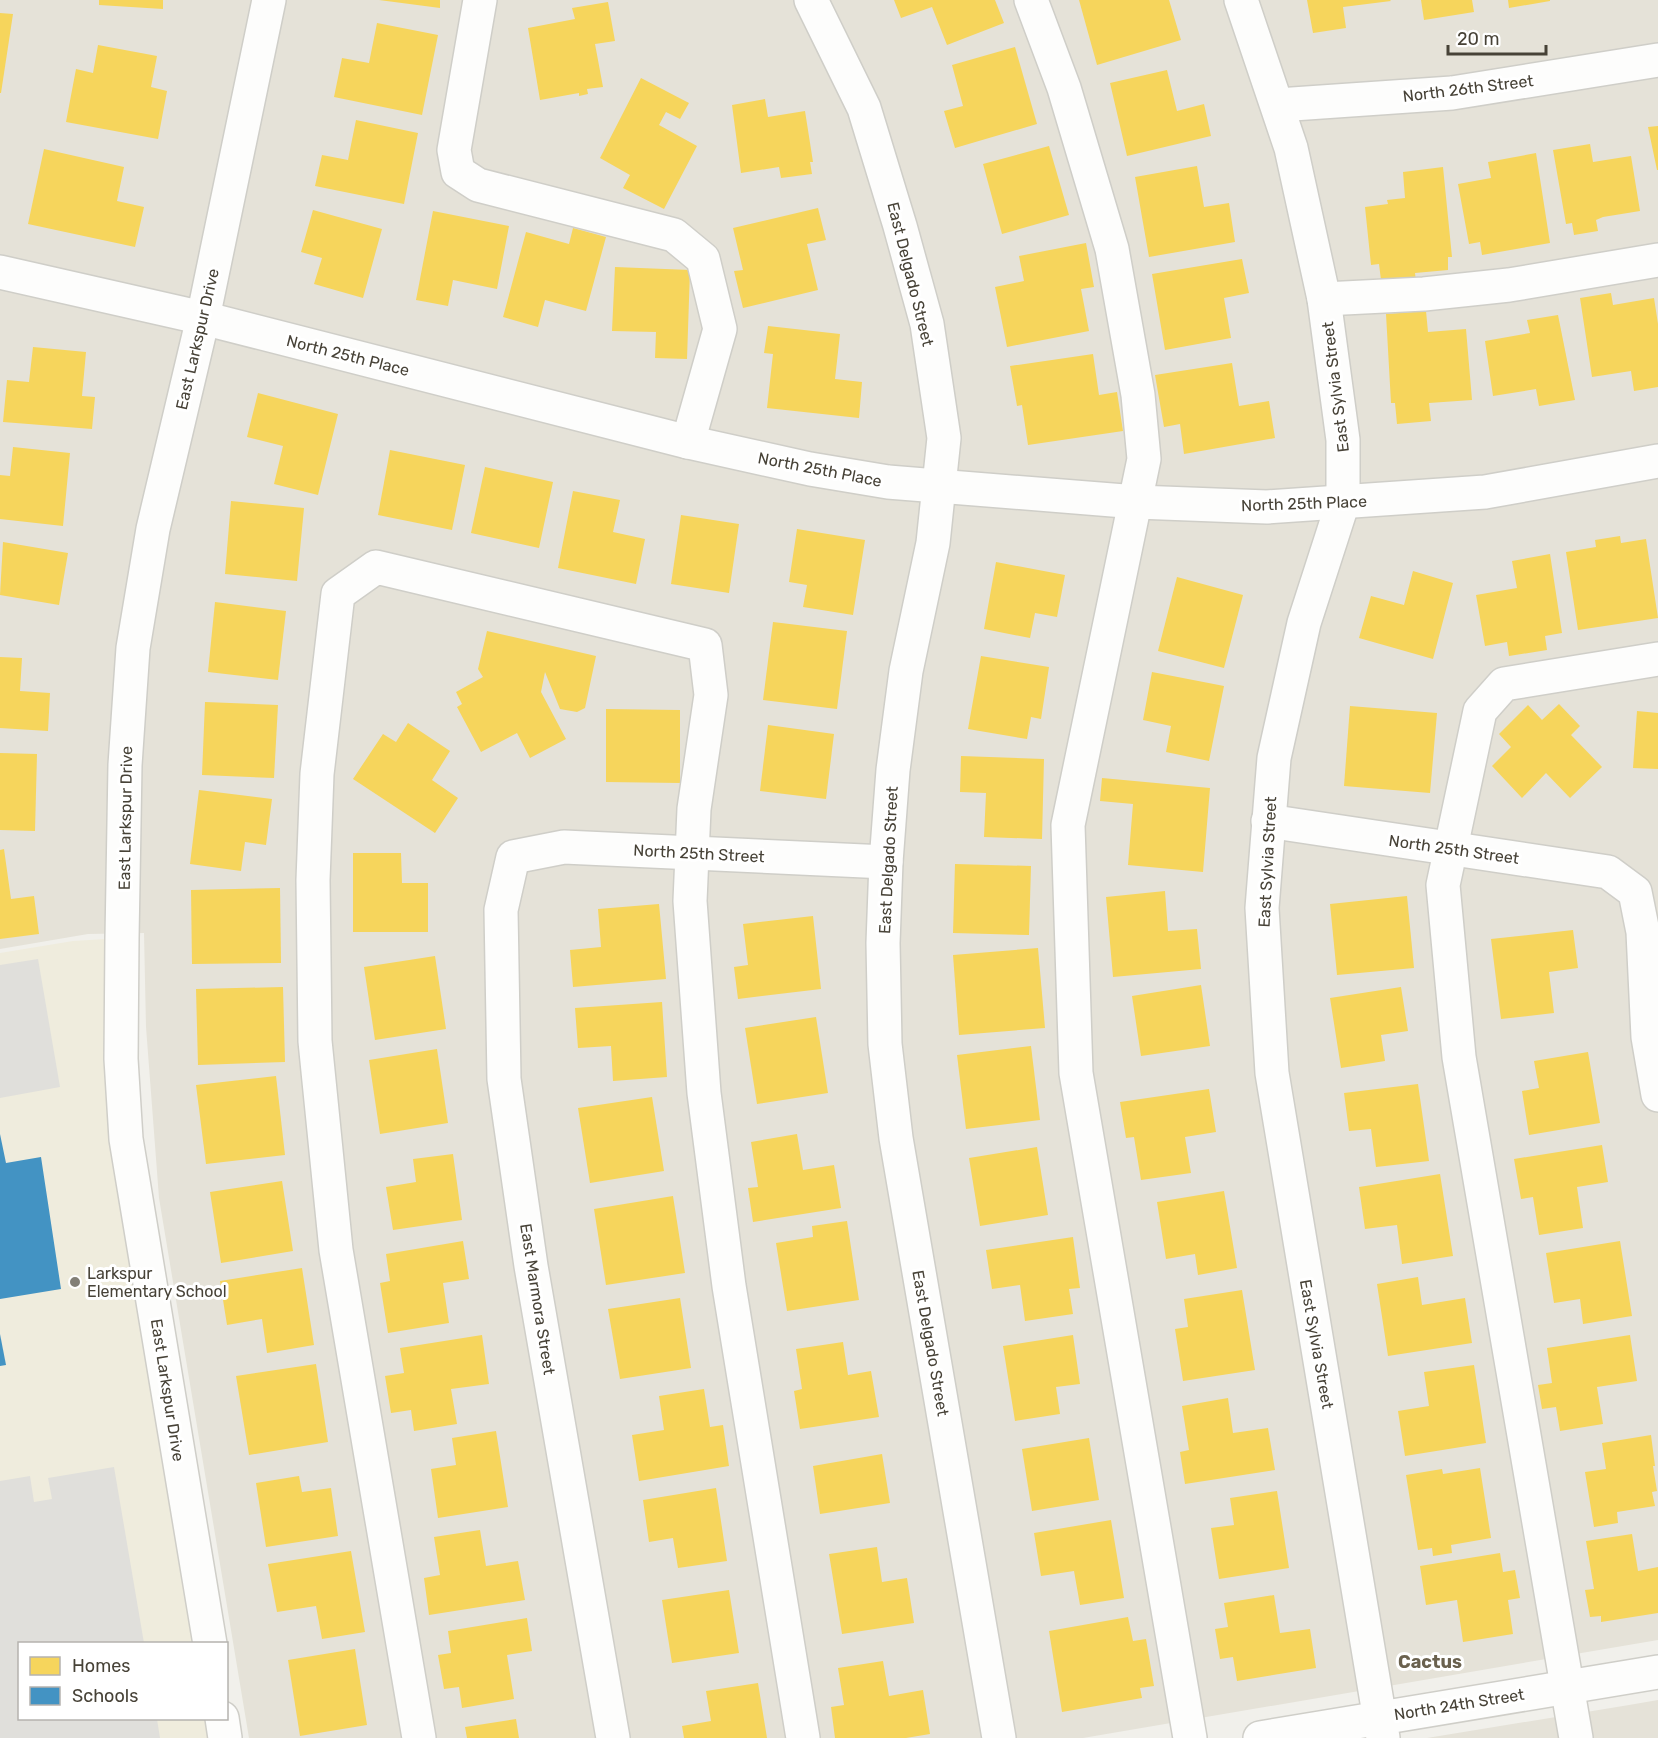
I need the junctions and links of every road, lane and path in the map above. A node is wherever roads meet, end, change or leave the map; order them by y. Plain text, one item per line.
1 (269, 0) edge
2 (480, 0) edge
3 (811, 0) edge
4 (1031, 0) edge
5 (1241, 0) edge
6 (1658, 60) edge
7 (1278, 105) junction
8 (1658, 260) edge
9 (0, 272) edge
10 (1324, 299) junction
11 (203, 318) junction
12 (688, 442) junction
13 (1658, 461) edge
14 (939, 486) junction
15 (1137, 502) junction
16 (1343, 502) junction
17 (1658, 659) edge
18 (1268, 821) junction
19 (1453, 849) junction
20 (692, 852) junction
21 (513, 857) joint
22 (886, 862) junction
23 (1658, 1095) edge
24 (210, 1642) edge
25 (1658, 1672) edge
26 (1566, 1687) junction
27 (222, 1720) edge
28 (1381, 1728) edge
29 (225, 1738) edge
30 (419, 1738) edge
31 (613, 1738) edge
32 (803, 1738) edge
33 (999, 1738) edge
34 (1190, 1738) edge
35 (1260, 1738) edge
36 (1576, 1738) edge

1 - 11 street, East Larkspur Drive
2 - 12 street
3 - 14 street, East Delgado Street
4 - 15 street
5 - 7 street, East Sylvia Street
6 - 7 street, North 26th Street
7 - 10 street, East Sylvia Street
8 - 10 street
9 - 11 street, North 25th Place
10 - 16 street, East Sylvia Street
11 - 12 street, North 25th Place
11 - 24 street, East Larkspur Drive
12 - 14 street, North 25th Place
13 - 16 street, North 25th Place
14 - 15 street, North 25th Place
14 - 22 street, East Delgado Street
15 - 16 street, North 25th Place
15 - 34 street
16 - 18 street, East Sylvia Street
17 - 19 street
18 - 19 street, North 25th Street
18 - 28 street, East Sylvia Street
19 - 23 street, North 25th Street
19 - 26 street
20 - 21 street, North 25th Street
20 - 22 street, North 25th Street
20 - 30 street
20 - 32 street
21 - 31 street, East Marmora Street
22 - 33 street, East Delgado Street
25 - 26 street, North 24th Street
26 - 28 street, North 24th Street
26 - 36 street
27 - 29 street
28 - 35 street, North 24th Street

